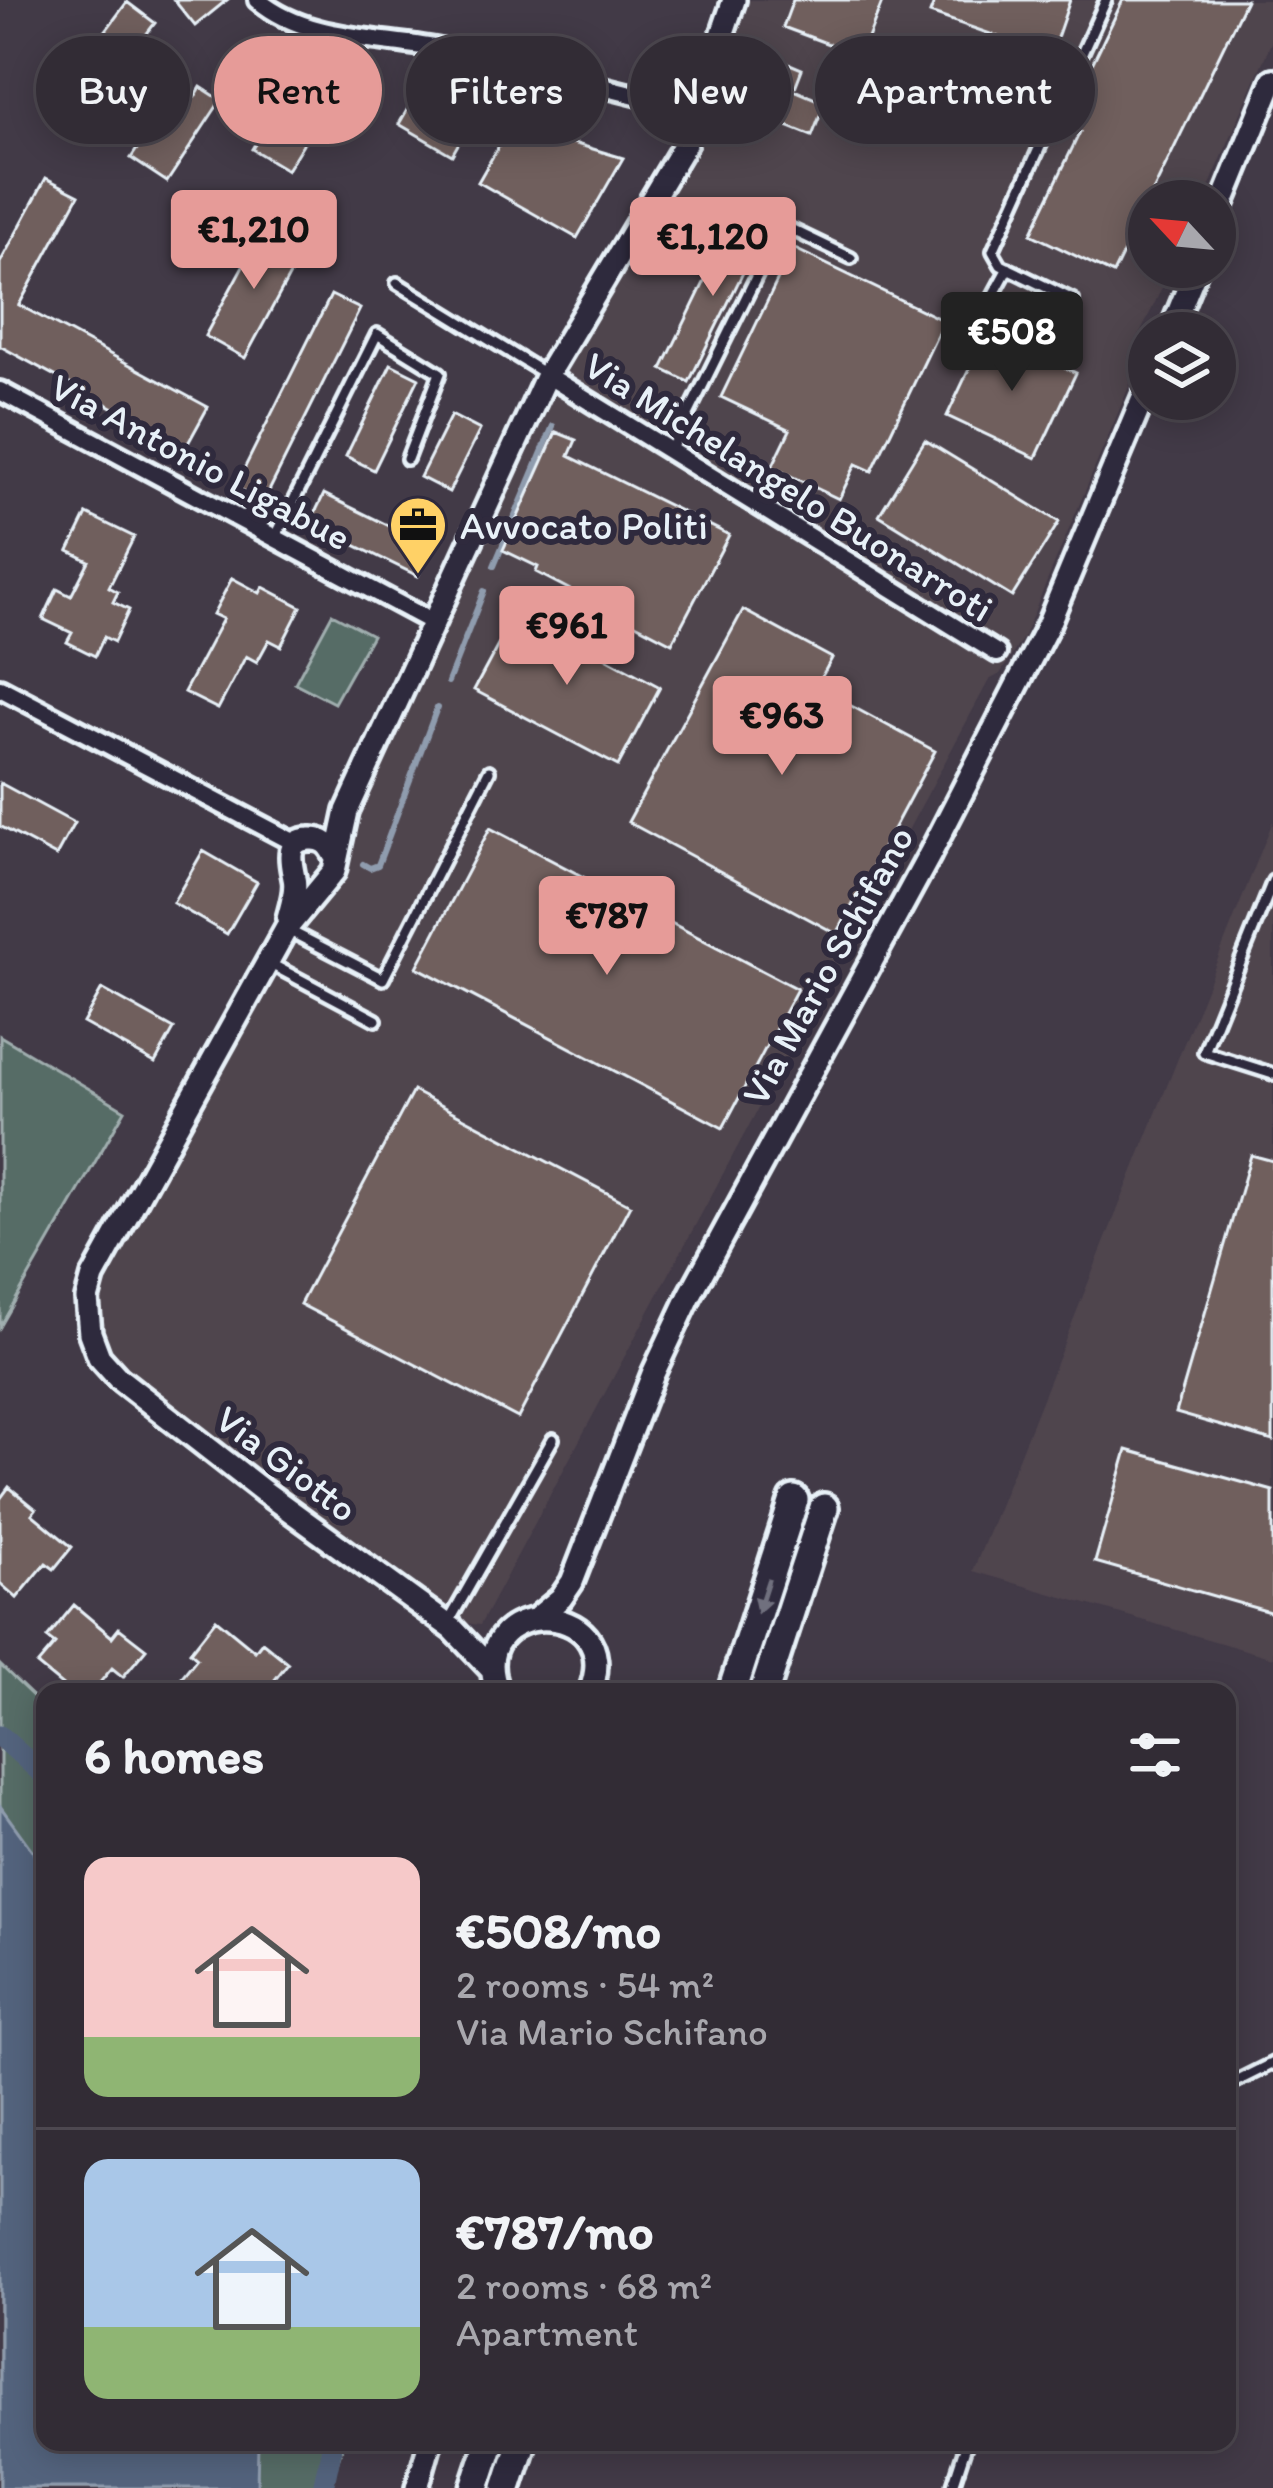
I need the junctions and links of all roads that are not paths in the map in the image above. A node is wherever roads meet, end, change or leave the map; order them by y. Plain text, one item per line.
1 (258, 0) edge
2 (734, 0) edge
3 (1106, 0) edge
4 (723, 36) edge
5 (1273, 80) edge
6 (630, 94) edge
7 (683, 144) edge
8 (1232, 180) edge
9 (851, 258) dead end
10 (1008, 268) junction
11 (398, 283) dead end
12 (1073, 299) dead end
13 (970, 338) dead end
14 (547, 375) junction
15 (0, 391) edge
16 (1134, 420) edge
17 (670, 451) junction
18 (407, 459) dead end
19 (275, 538) junction
20 (434, 622) junction
21 (997, 653) dead end
22 (0, 688) edge
23 (489, 771) dead end
24 (346, 812) junction
25 (295, 850) junction
26 (334, 855) junction
27 (1273, 881) edge
28 (320, 884) junction
29 (286, 929) junction
30 (267, 962) junction
31 (376, 1020) dead end
32 (1273, 1074) edge
33 (553, 1439) dead end
34 (794, 1500) dead end
35 (824, 1508) dead end
36 (572, 1582) junction
37 (538, 1617) junction
38 (450, 1627) junction
39 (507, 1632) junction
40 (583, 1634) junction
41 (495, 1681) edge
42 (592, 1683) edge
43 (735, 1683) edge
44 (767, 1683) edge
45 (1273, 2063) edge
46 (1236, 2082) edge
47 (427, 2451) edge
48 (487, 2451) edge
49 (518, 2451) edge
50 (964, 2451) edge
51 (417, 2488) edge
52 (475, 2488) edge
53 (507, 2488) edge
54 (952, 2488) edge

1 - 6 street
2 - 4 street
3 - 10 lane
5 - 8 street
7 - 14 street
9 - 17 lane
10 - 12 lane
10 - 13 lane
11 - 14 lane
14 - 17 street, Via Michelangelo Buonarroti
14 - 20 street
15 - 19 street, Via Antonio Ligabue
16 - 36 street, Via Mario Schifano
17 - 21 street, Via Michelangelo Buonarroti
18 - 19 lane
19 - 20 street, Via Antonio Ligabue
20 - 24 street
22 - 25 street
23 - 29 lane
24 - 25 street
24 - 26 street
25 - 26 street
25 - 28 street
25 - 29 street
26 - 28 street
27 - 32 lane
28 - 29 street
29 - 30 street
30 - 31 lane
30 - 38 street, Via Giotto
33 - 38 lane
34 -> 43 highway
35 - 44 highway
36 - 37 street, Via Mario Schifano
36 - 40 street
37 - 39 street
37 - 40 street
38 - 39 street
38 - 41 street, Via Giotto
39 - 41 street
40 - 42 street
45 - 46 lane
47 - 51 street
48 - 52 highway
49 - 53 highway
50 - 54 lane

